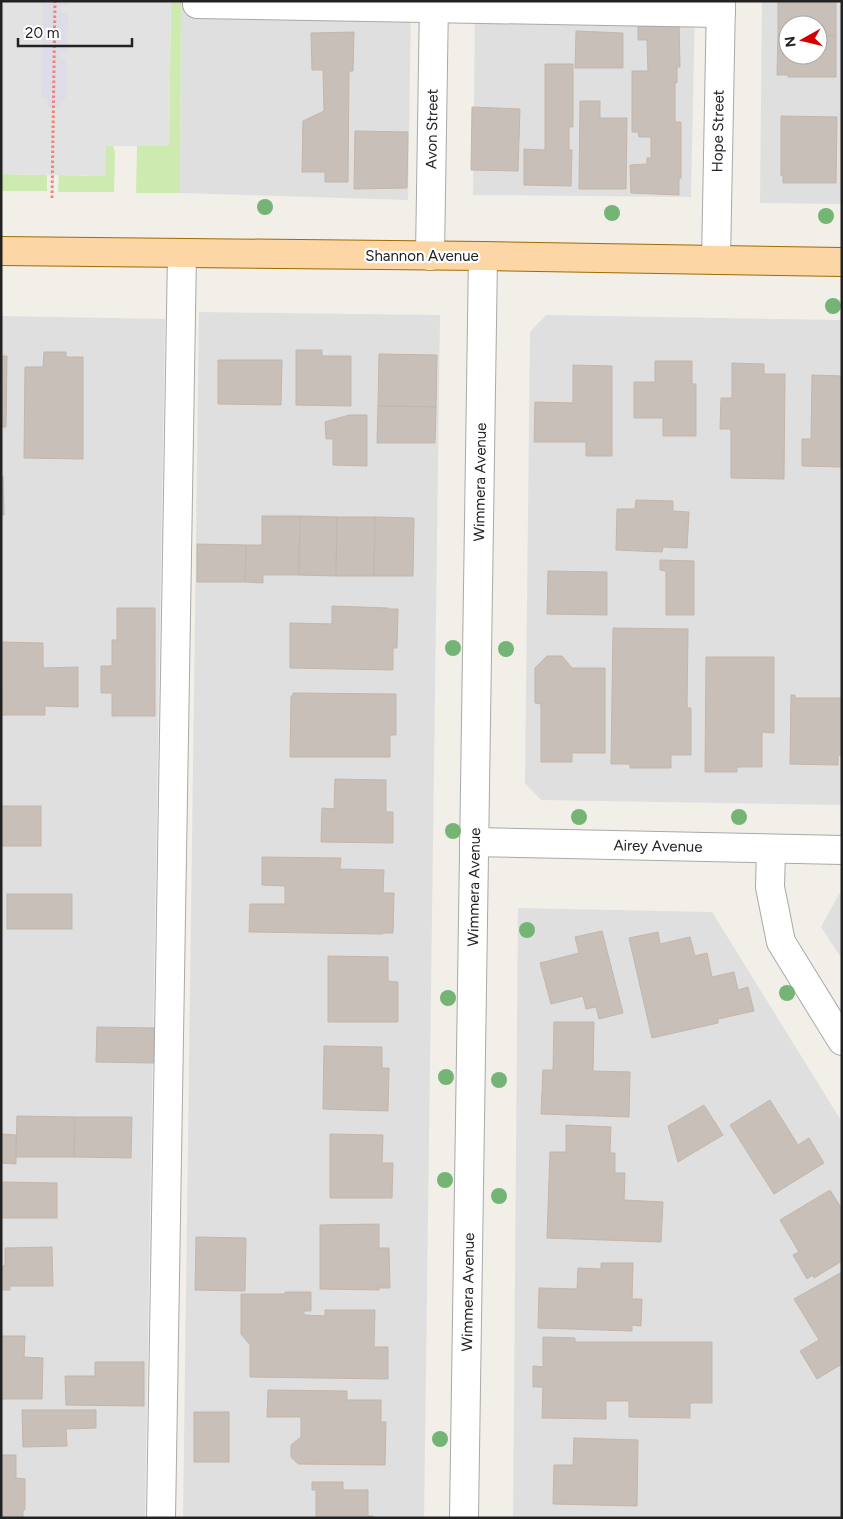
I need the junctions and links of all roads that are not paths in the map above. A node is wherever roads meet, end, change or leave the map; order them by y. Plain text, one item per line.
1 (197, 1) edge
2 (434, 5) edge
3 (721, 7) edge
4 (1, 251) edge
5 (182, 253) junction
6 (430, 256) junction
7 (483, 256) junction
8 (716, 260) junction
9 (842, 262) edge
10 (474, 842) junction
11 (770, 849) junction
12 (842, 850) edge
13 (842, 1041) edge
14 (161, 1518) edge
15 (464, 1518) edge

1 - 2 street
2 - 3 street
2 - 6 street, Avon Street
3 - 8 street, Hope Street
4 - 5 main road, Shannon Avenue
5 - 6 main road, Shannon Avenue
5 - 14 street
6 - 7 main road, Shannon Avenue
7 - 8 main road, Shannon Avenue
7 - 10 street, Wimmera Avenue
8 - 9 main road, Shannon Avenue
10 - 11 street, Airey Avenue
10 - 15 street, Wimmera Avenue
11 - 12 street, Airey Avenue
11 - 13 street

